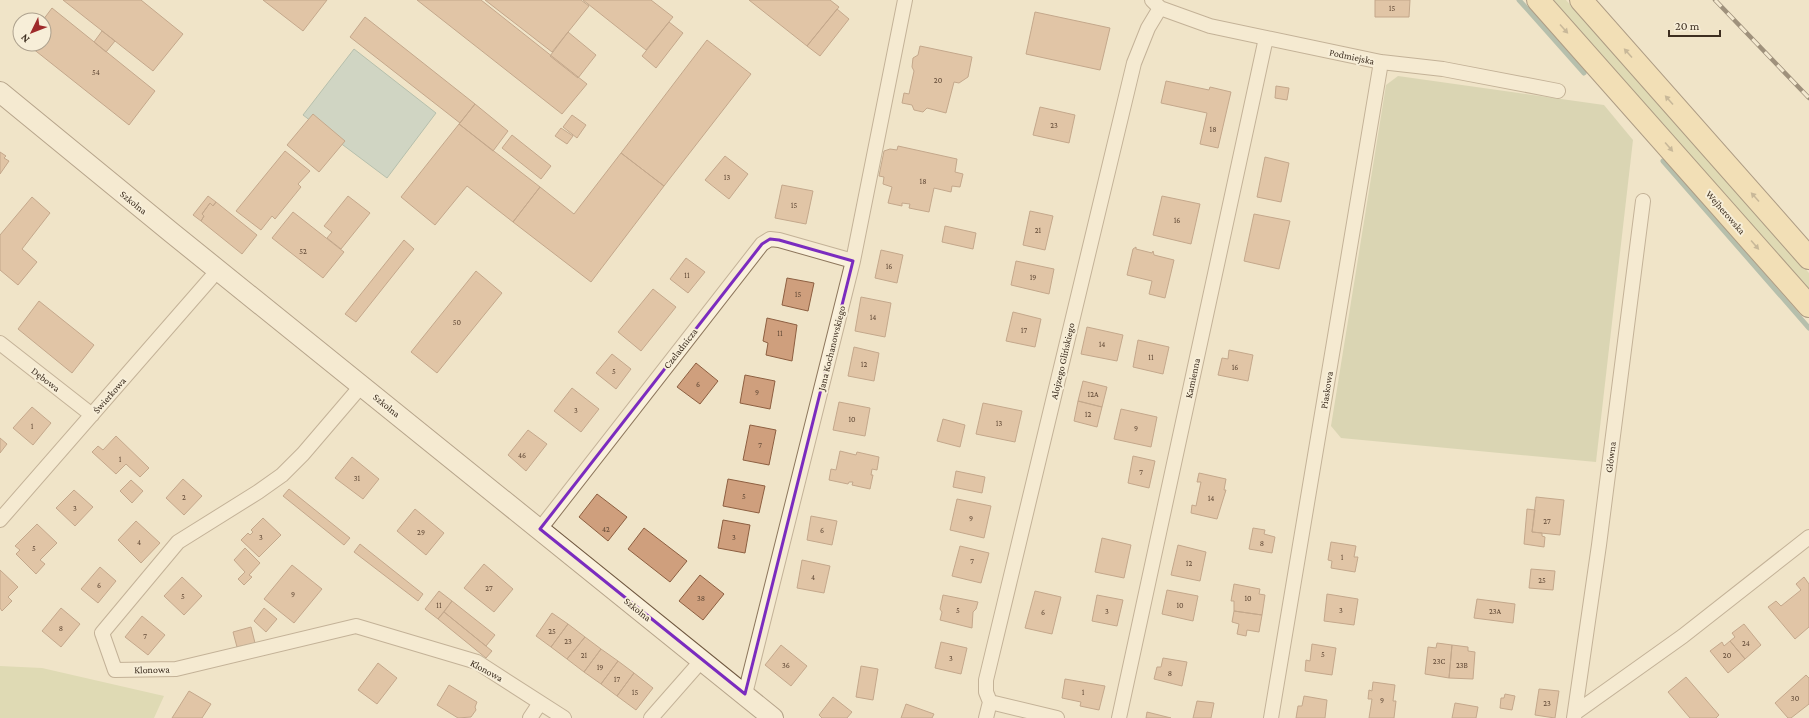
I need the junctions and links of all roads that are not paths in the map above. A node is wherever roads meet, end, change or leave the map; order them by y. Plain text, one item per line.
1 (905, 0) edge
2 (1538, 0) edge
3 (1580, 0) edge
4 (1156, 4) edge
5 (1266, 38) junction
6 (1381, 62) junction
7 (1558, 91) dead end
8 (0, 92) edge
9 (1643, 200) dead end
10 (1809, 258) edge
11 (853, 261) junction
12 (218, 270) junction
13 (1809, 306) edge
14 (0, 343) edge
15 (362, 385) junction
16 (92, 415) junction
17 (0, 520) edge
18 (540, 529) junction
19 (1809, 537) edge
20 (702, 660) junction
21 (744, 694) junction
22 (990, 702) junction
23 (540, 703) junction
24 (1575, 716) edge
25 (530, 718) edge
26 (564, 718) edge
27 (652, 718) edge
28 (773, 718) edge
29 (986, 718) edge
30 (1057, 718) edge
31 (1119, 718) edge
32 (1271, 718) edge

1 - 11 street, Jana Kochanowskiego
2 -> 13 main road, Wejherowska
10 -> 3 main road
4 - 5 street, Podmiejska
4 - 22 street, Alojzego Glińskiego
5 - 6 street, Podmiejska
5 - 31 street, Kamienna
6 - 7 street, Podmiejska
6 - 32 street, Piaskowa
8 - 12 street, Szkolna
9 - 24 street, Główna
11 - 18 street, Czeladnicza
11 - 21 street, Jana Kochanowskiego
12 - 15 street, Szkolna
12 - 16 street, Świerkowa
14 - 16 street, Dębowa
15 - 18 street, Szkolna
15 - 23 street, Klonowa
16 - 17 street, Świerkowa
18 - 20 street, Szkolna
19 - 24 street, Główna
20 - 21 street, Szkolna
20 - 27 street
21 - 28 street, Szkolna
22 - 29 street, Alojzego Glińskiego
22 - 30 street
23 - 25 street
23 - 26 street, Klonowa

